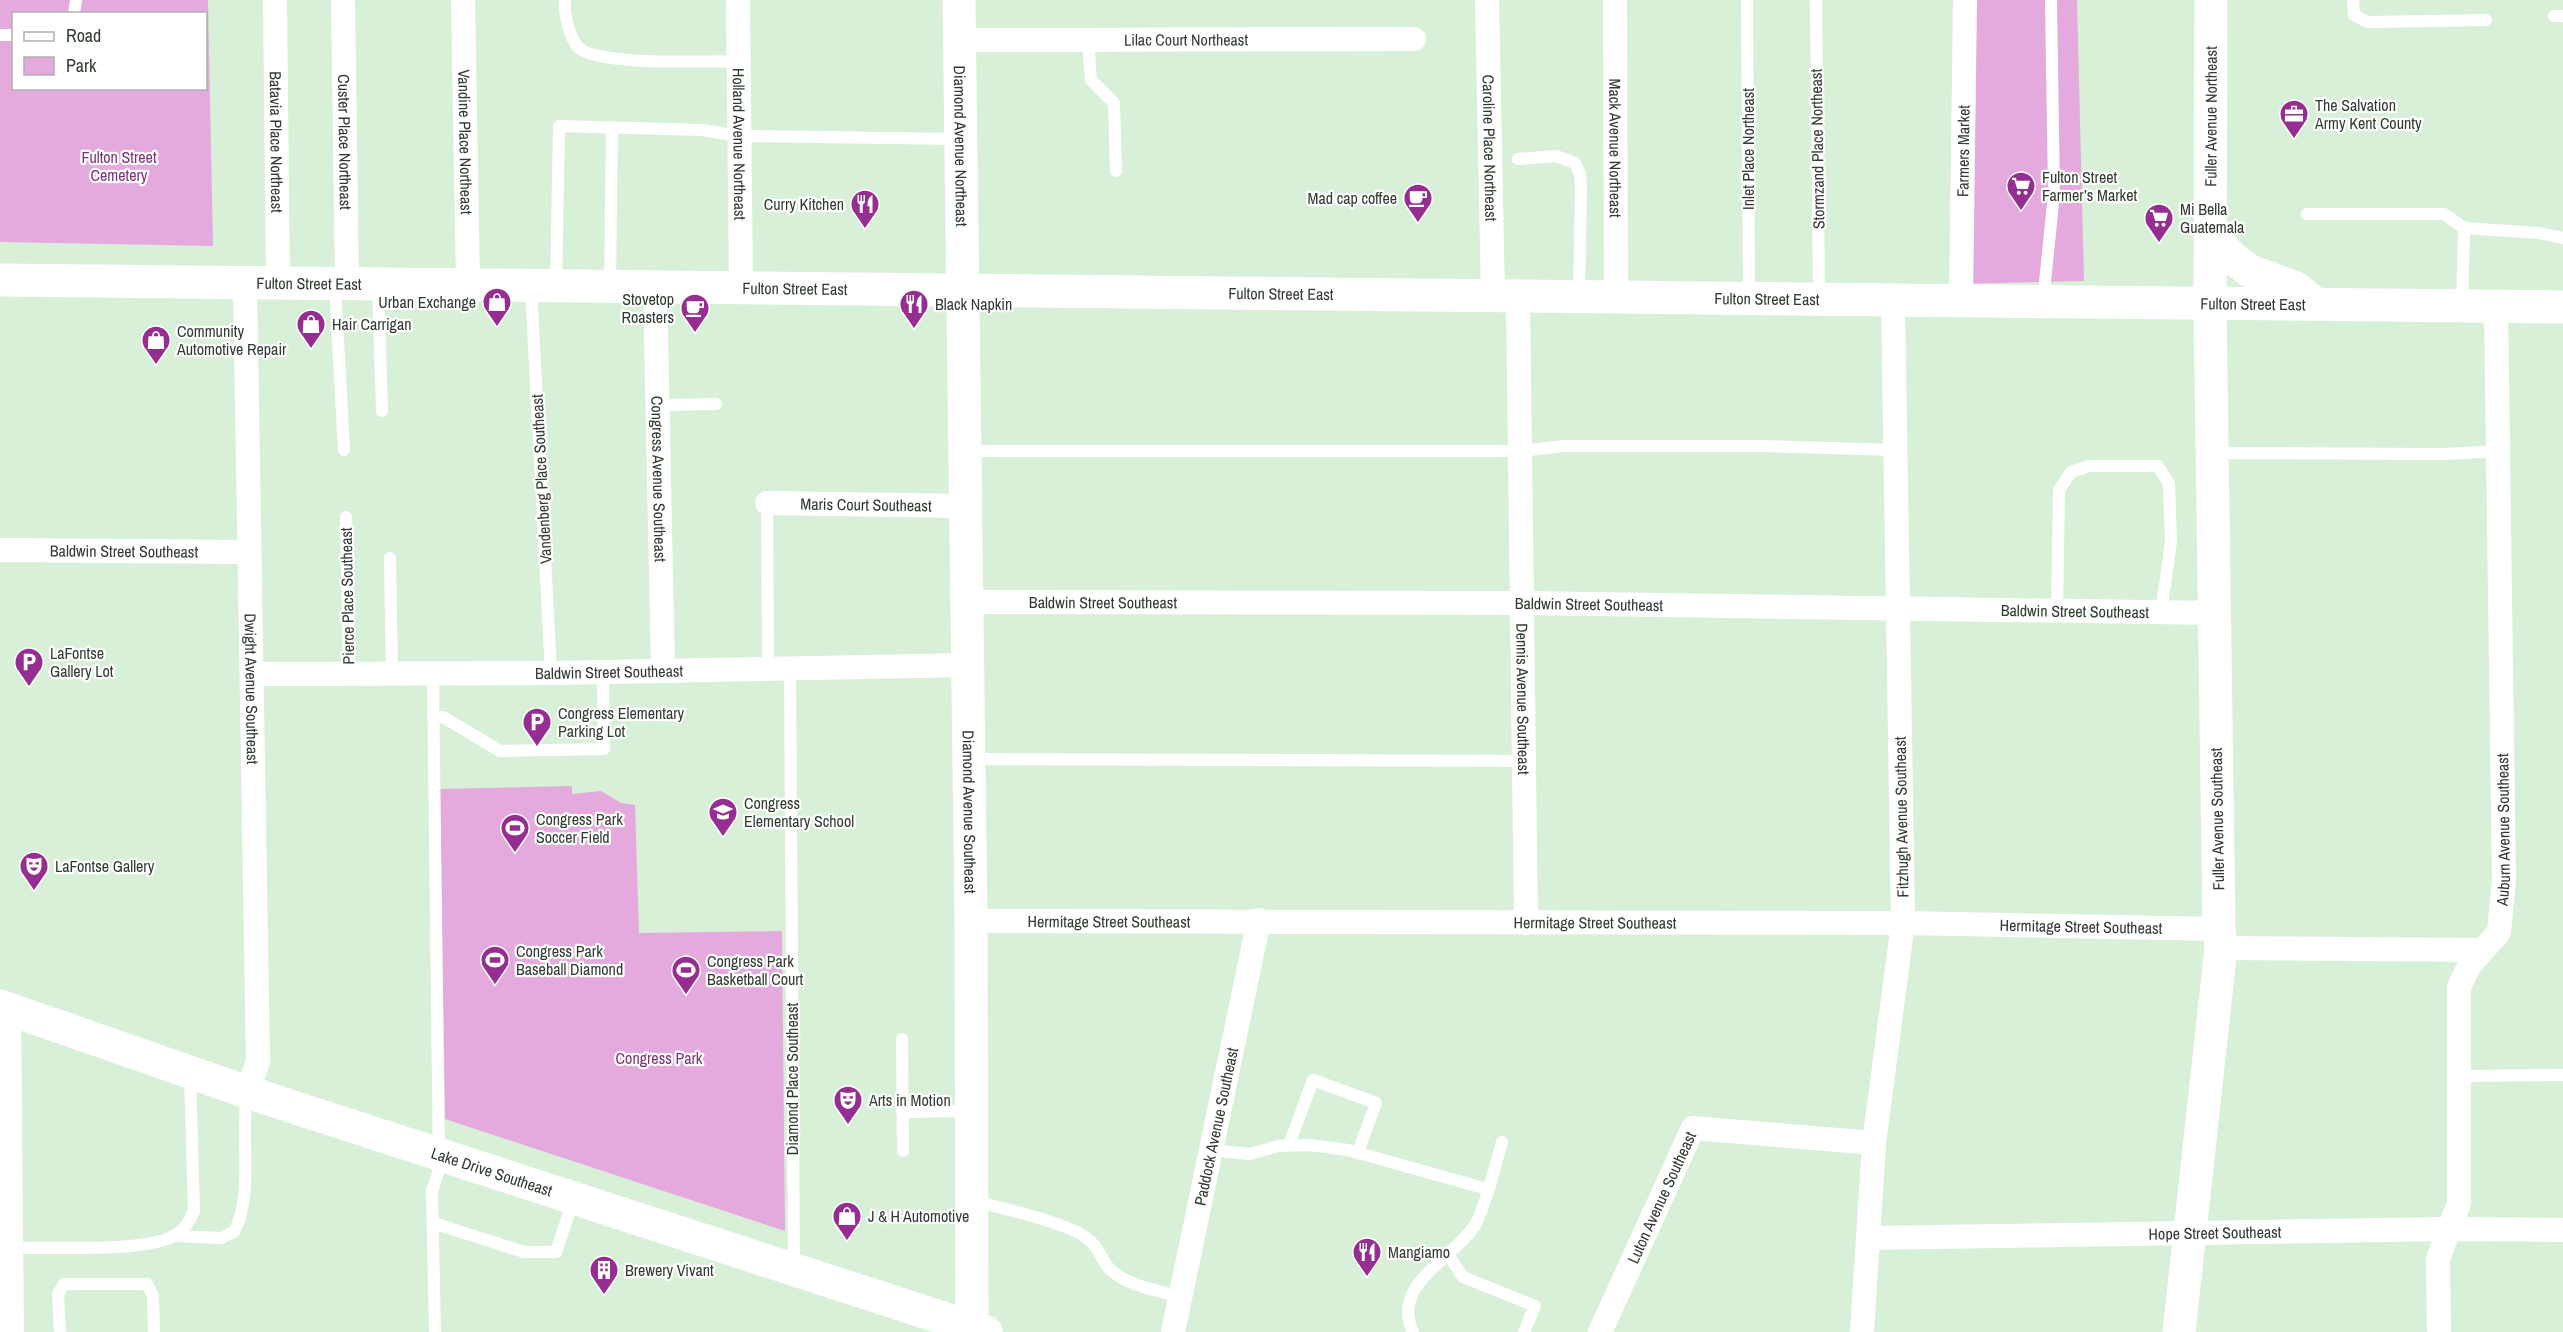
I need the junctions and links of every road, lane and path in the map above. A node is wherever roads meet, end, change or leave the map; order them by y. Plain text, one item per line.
1 (275, 0) edge
2 (343, 0) edge
3 (463, 0) edge
4 (566, 0) edge
5 (738, 0) edge
6 (959, 0) edge
7 (1487, 0) edge
8 (1615, 0) edge
9 (1747, 0) edge
10 (1816, 0) edge
11 (1965, 0) edge
12 (2051, 0) edge
13 (2211, 0) edge
14 (2353, 0) edge
15 (2486, 20) dead end
16 (1414, 39) dead end
17 (960, 40) junction
18 (1088, 40) junction
19 (739, 61) junction
20 (612, 127) junction
21 (740, 136) junction
22 (960, 139) junction
23 (1518, 159) dead end
24 (1116, 171) dead end
25 (2307, 214) dead end
26 (2464, 228) junction
27 (2211, 233) junction
28 (2563, 238) edge
29 (0, 280) edge
30 (245, 284) junction
31 (278, 284) junction
32 (354, 284) junction
33 (468, 285) junction
34 (543, 286) junction
35 (610, 286) junction
36 (656, 287) junction
37 (741, 288) junction
38 (961, 290) junction
39 (1579, 296) junction
40 (1616, 296) junction
41 (1506, 297) junction
42 (1749, 298) junction
43 (1819, 299) junction
44 (1893, 301) junction
45 (1961, 301) junction
46 (2043, 302) junction
47 (2210, 303) junction
48 (2317, 305) junction
49 (2462, 307) junction
50 (2496, 308) junction
51 (2563, 308) edge
52 (716, 404) dead end
53 (658, 405) junction
54 (382, 411) dead end
55 (344, 450) dead end
56 (1896, 450) junction
57 (964, 451) junction
58 (1521, 451) junction
59 (2498, 451) junction
60 (2212, 453) junction
61 (767, 503) joint
62 (966, 506) junction
63 (346, 516) dead end
64 (0, 550) edge
65 (249, 552) junction
66 (390, 558) dead end
67 (965, 602) junction
68 (1521, 603) junction
69 (1897, 608) junction
70 (2056, 610) junction
71 (2161, 612) junction
72 (2214, 613) junction
73 (966, 665) junction
74 (779, 670) junction
75 (663, 671) junction
76 (603, 672) junction
77 (551, 673) junction
78 (252, 674) junction
79 (392, 674) junction
80 (432, 674) junction
81 (349, 675) junction
82 (433, 717) junction
83 (968, 759) junction
84 (1524, 761) junction
85 (1260, 920) junction
86 (971, 921) junction
87 (1526, 923) junction
88 (1903, 923) junction
89 (2220, 939) junction
90 (2482, 950) junction
91 (5, 1008) edge
92 (902, 1039) dead end
93 (190, 1072) junction
94 (2563, 1075) edge
95 (2458, 1076) junction
96 (247, 1092) junction
97 (970, 1111) junction
98 (902, 1112) junction
99 (1502, 1142) dead end
100 (1874, 1143) junction
101 (1289, 1146) junction
102 (1211, 1150) junction
103 (903, 1151) dead end
104 (438, 1152) junction
105 (1358, 1152) junction
106 (1487, 1189) junction
107 (574, 1197) junction
108 (971, 1200) junction
109 (433, 1223) junction
110 (2450, 1229) junction
111 (2563, 1230) edge
112 (2189, 1235) junction
113 (173, 1236) junction
114 (1869, 1238) junction
115 (10, 1248) junction
116 (1447, 1253) junction
117 (794, 1271) junction
118 (1180, 1297) junction
119 (976, 1330) edge
120 (12, 1332) edge
121 (60, 1332) edge
122 (154, 1332) edge
123 (435, 1332) edge
124 (1173, 1332) edge
125 (1413, 1332) edge
126 (1524, 1332) edge
127 (1600, 1332) edge
128 (1862, 1332) edge
129 (2179, 1332) edge
130 (2439, 1332) edge

1 - 31 street, Batavia Place Northeast
2 - 32 street, Custer Place Northeast
3 - 33 street, Vandine Place Northeast
4 - 19 lane
5 - 19 street, Holland Avenue Northeast
6 - 17 main road, Diamond Avenue Northeast
7 - 41 street, Caroline Place Northeast
8 - 40 street, Mack Avenue Northeast
9 - 42 lane, Inlet Place Northeast
10 - 43 lane, Stormzand Place Northeast
11 - 45 street, Farmers Market
12 - 46 lane
13 - 27 main road, Fuller Avenue Northeast
14 - 15 lane
16 - 18 street, Lilac Court Northeast
17 - 18 street, Lilac Court Northeast
17 - 22 main road, Diamond Avenue Northeast
18 - 24 lane
19 - 21 street, Holland Avenue Northeast
20 - 21 lane
20 - 34 lane, Vandenberg Place Southeast
20 - 35 lane
21 - 22 lane
21 - 37 street, Holland Avenue Northeast
22 - 38 main road, Diamond Avenue Northeast
23 - 39 lane
25 - 26 lane
26 - 28 lane
26 - 49 lane
27 - 47 main road, Fuller Avenue Northeast
27 - 48 main road
29 - 30 main road, Fulton Street East
30 - 31 main road, Fulton Street East
30 - 65 street, Dwight Avenue Southeast
31 - 32 main road, Fulton Street East
32 - 33 main road, Fulton Street East
32 - 54 lane
32 - 55 lane
33 - 34 main road, Fulton Street East
34 - 35 main road, Fulton Street East
34 - 77 lane, Vandenberg Place Southeast
35 - 36 main road, Fulton Street East
36 - 37 main road, Fulton Street East
36 - 53 street, Congress Avenue Southeast
37 - 38 main road, Fulton Street East
38 - 41 main road, Fulton Street East
38 - 57 main road, Diamond Avenue Southeast
39 - 40 main road, Fulton Street East
39 - 41 main road, Fulton Street East
40 - 42 main road, Fulton Street East
41 - 58 street, Dennis Avenue Southeast
42 - 43 main road, Fulton Street East
43 - 44 main road, Fulton Street East
44 - 45 main road, Fulton Street East
44 - 56 street, Fitzhugh Avenue Southeast
45 - 46 main road, Fulton Street East
46 - 47 main road, Fulton Street East
47 - 48 main road, Fulton Street East
47 - 60 main road, Fuller Avenue Southeast
48 - 49 main road, Fulton Street East
49 - 50 main road, Fulton Street East
50 - 51 main road, Fulton Street East
50 - 59 street, Auburn Avenue Southeast
52 - 53 lane
53 - 75 street, Congress Avenue Southeast
56 - 58 lane
56 - 69 street, Fitzhugh Avenue Southeast
57 - 58 lane
57 - 62 main road, Diamond Avenue Southeast
58 - 68 street, Dennis Avenue Southeast
59 - 60 lane
59 - 90 street, Auburn Avenue Southeast
60 - 72 main road, Fuller Avenue Southeast
61 - 62 street, Maris Court Southeast
61 - 74 lane, Diamond Place Southeast
62 - 67 main road, Diamond Avenue Southeast
63 - 81 lane, Pierce Place Southeast
64 - 65 street, Baldwin Street Southeast
65 - 78 street, Dwight Avenue Southeast
66 - 79 lane
67 - 68 street, Baldwin Street Southeast
67 - 73 main road, Diamond Avenue Southeast
68 - 69 street, Baldwin Street Southeast
68 - 84 street, Dennis Avenue Southeast
69 - 70 street, Baldwin Street Southeast
69 - 88 street, Fitzhugh Avenue Southeast
70 - 71 street, Baldwin Street Southeast
70 - 71 lane
71 - 72 street, Baldwin Street Southeast
72 - 89 main road, Fuller Avenue Southeast
73 - 74 street, Baldwin Street Southeast
73 - 83 main road, Diamond Avenue Southeast
74 - 75 street, Baldwin Street Southeast
74 - 117 lane, Diamond Place Southeast
75 - 76 street, Baldwin Street Southeast
76 - 77 street, Baldwin Street Southeast
76 - 82 lane
77 - 80 street, Baldwin Street Southeast
78 - 81 street, Baldwin Street Southeast
78 - 96 street, Dwight Avenue Southeast
79 - 80 street, Baldwin Street Southeast
79 - 81 street, Baldwin Street Southeast
80 - 82 lane
82 - 104 lane
83 - 84 lane
83 - 86 main road, Diamond Avenue Southeast
84 - 87 street, Dennis Avenue Southeast
85 - 86 street, Hermitage Street Southeast
85 - 87 street, Hermitage Street Southeast
85 - 102 street, Paddock Avenue Southeast
86 - 97 main road, Diamond Avenue Southeast
87 - 88 street, Hermitage Street Southeast
88 - 89 street, Hermitage Street Southeast
88 - 100 street, Fitzhugh Avenue Southeast
89 - 90 street, Hermitage Street Southeast
89 - 112 main road, Fuller Avenue Southeast
90 - 95 street, Auburn Avenue Southeast
91 - 93 main road, Lake Drive Southeast
91 - 115 street
92 - 98 lane
93 - 96 main road, Lake Drive Southeast
93 - 113 lane
94 - 95 lane
95 - 110 street, Auburn Avenue Southeast
96 - 104 main road, Lake Drive Southeast
96 - 113 lane
97 - 98 lane
97 - 108 main road, Diamond Avenue Southeast
98 - 103 lane
99 - 106 lane
100 - 114 street, Fitzhugh Avenue Southeast
100 - 127 street, Luton Avenue Southeast
101 - 102 lane
101 - 105 lane
101 - 105 lane
102 - 118 street, Paddock Avenue Southeast
104 - 107 main road, Lake Drive Southeast
104 - 109 lane
105 - 106 lane
106 - 116 lane
107 - 109 lane
107 - 117 main road, Lake Drive Southeast
108 - 118 lane
108 - 119 main road, Diamond Avenue Southeast
109 - 123 lane
110 - 111 street, Hope Street Southeast
110 - 112 street, Hope Street Southeast
110 - 130 street, Auburn Avenue Southeast
112 - 114 street, Hope Street Southeast
112 - 129 main road, Fuller Avenue Southeast
113 - 115 lane
114 - 128 street, Fitzhugh Avenue Southeast
115 - 120 street
116 - 125 lane
116 - 126 lane
117 - 119 main road, Lake Drive Southeast
118 - 124 street, Paddock Avenue Southeast
121 - 122 lane

